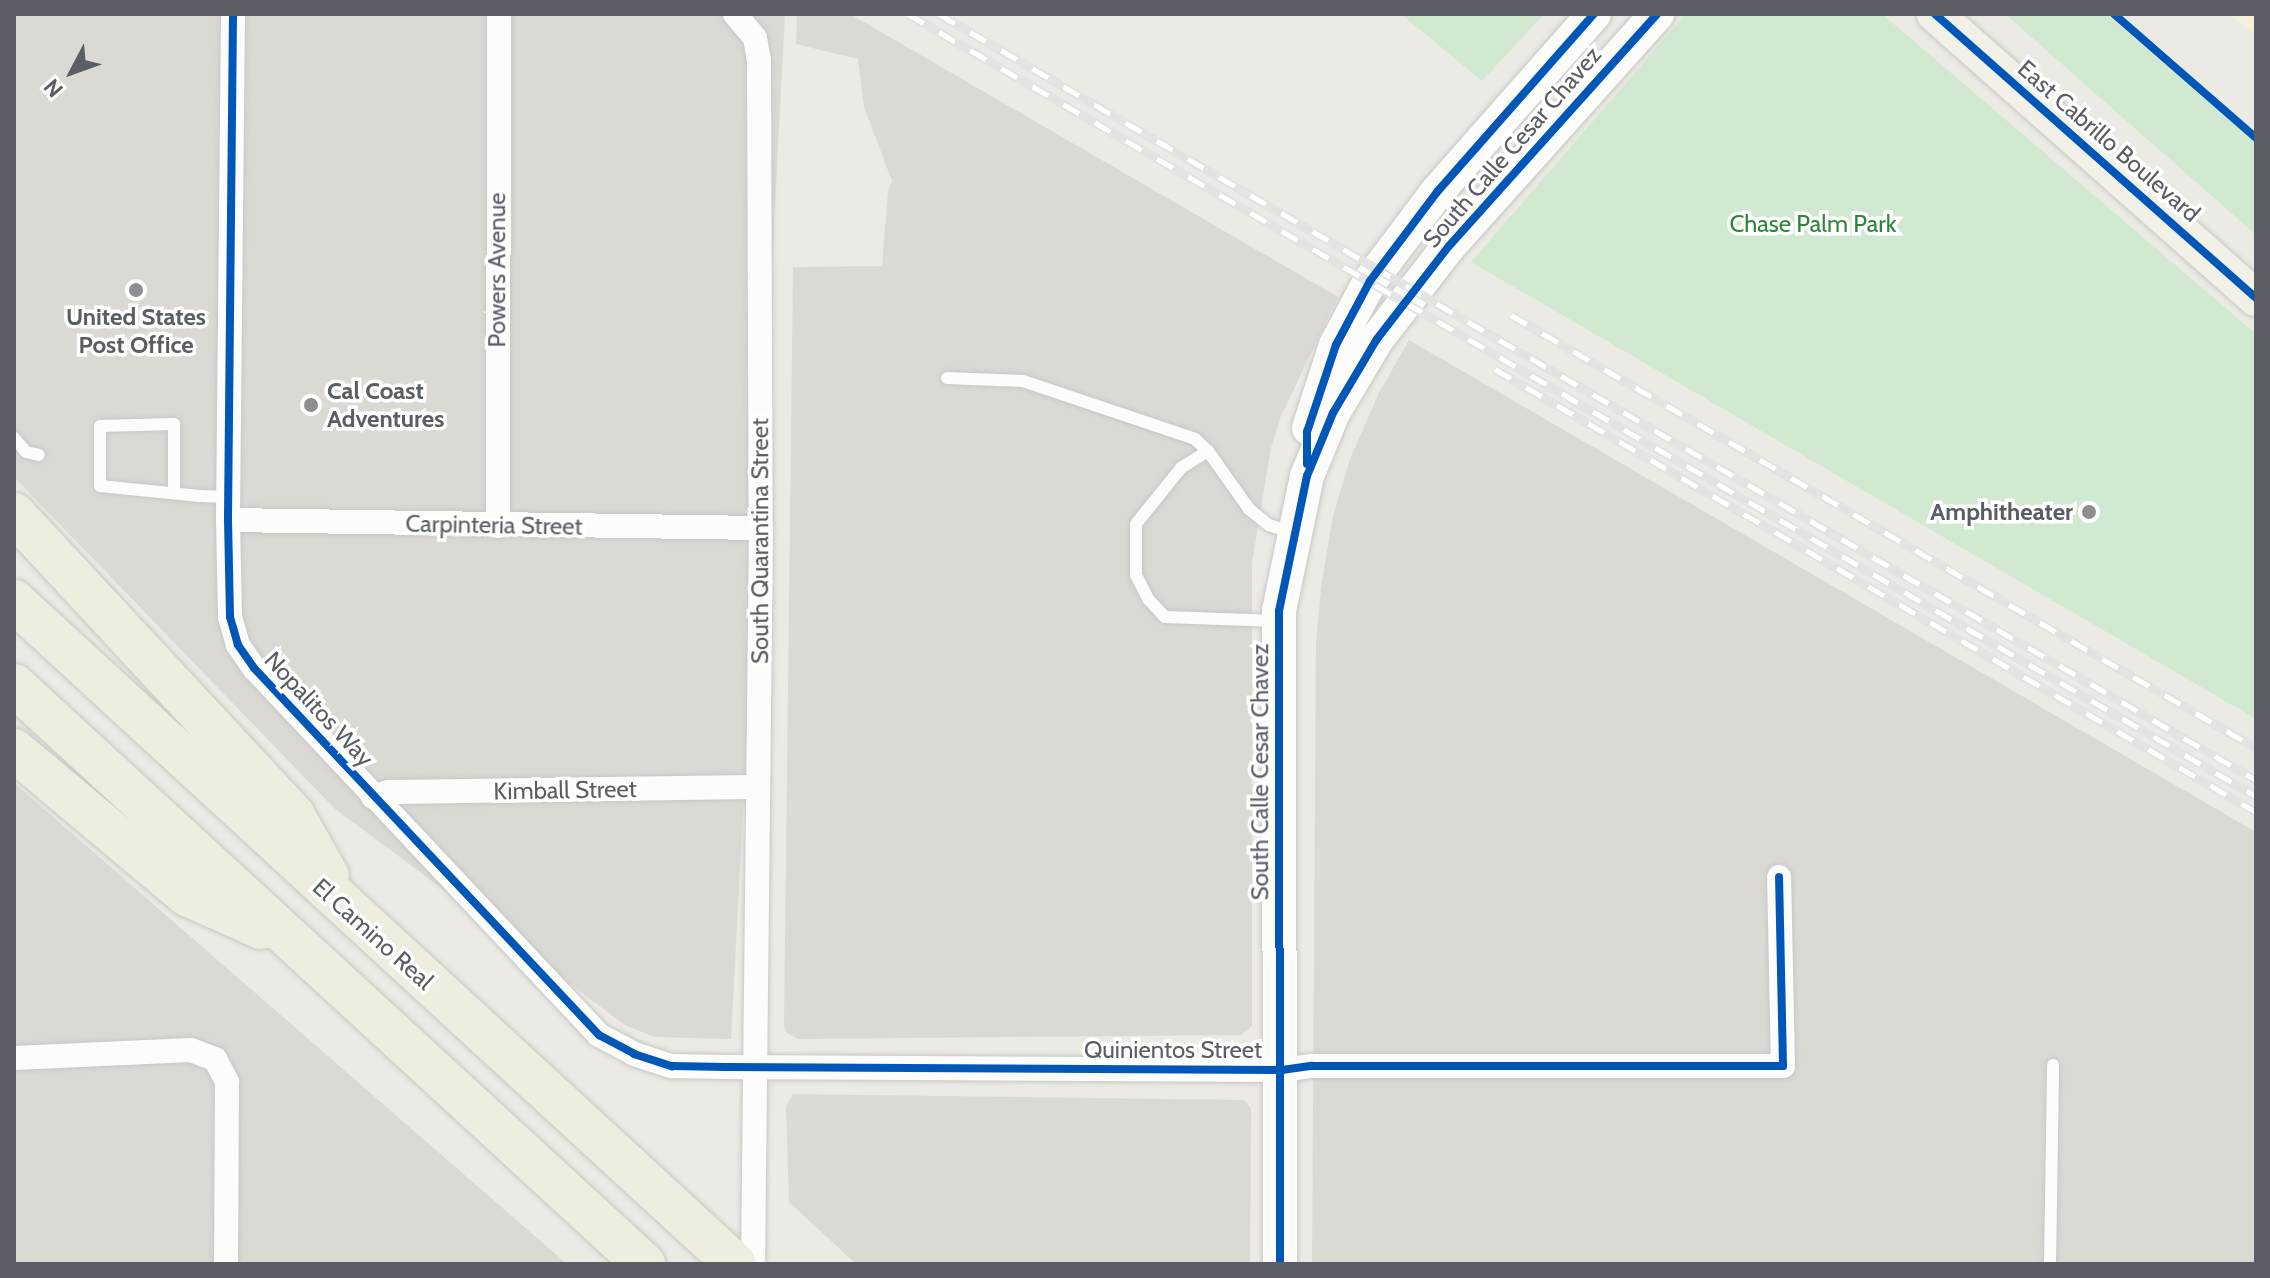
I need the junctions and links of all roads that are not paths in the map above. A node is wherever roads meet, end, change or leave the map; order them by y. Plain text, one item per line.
1 (233, 14) edge
2 (499, 14) edge
3 (1594, 14) edge
4 (1657, 14) edge
5 (1935, 14) edge
6 (738, 16) edge
7 (2256, 298) edge
8 (947, 378) dead end
9 (14, 438) edge
10 (1208, 451) junction
11 (39, 455) dead end
12 (1307, 476) junction
13 (174, 493) junction
14 (228, 509) junction
15 (14, 514) edge
16 (498, 526) junction
17 (761, 528) junction
18 (1294, 533) junction
19 (14, 601) edge
20 (1279, 621) junction
21 (14, 685) edge
22 (14, 750) edge
23 (757, 787) junction
24 (373, 797) junction
25 (1779, 877) dead end
26 (349, 912) junction
27 (289, 940) junction
28 (14, 1058) edge
29 (2053, 1065) dead end
30 (755, 1068) junction
31 (1282, 1070) junction
32 (226, 1264) edge
33 (644, 1264) edge
34 (735, 1264) edge
35 (753, 1264) edge
36 (1280, 1264) edge
37 (2050, 1264) edge

1 - 14 street, Nopalitos Way
2 - 16 street, Powers Avenue
3 - 12 street, South Calle Cesar Chavez
4 - 12 street, South Calle Cesar Chavez
5 - 7 main road, East Cabrillo Boulevard
6 - 17 street, South Quarantina Street
8 - 10 lane
9 - 11 lane
10 - 18 lane
10 - 20 lane
12 - 18 street, South Calle Cesar Chavez
13 - 13 lane
13 - 14 lane
14 - 16 street, Carpinteria Street
14 - 24 street, Nopalitos Way
15 - 26 highway
16 - 17 street, Carpinteria Street
17 - 23 street, South Quarantina Street
18 - 20 street, South Calle Cesar Chavez
19 - 26 highway, El Camino Real
20 - 31 street, South Calle Cesar Chavez
21 - 27 highway
22 - 27 highway
23 - 24 street, Kimball Street
23 - 30 street, South Quarantina Street
24 - 30 street, Nopalitos Way
25 - 31 street, Quinientos Street
26 - 34 highway, El Camino Real
27 - 33 highway
28 - 32 street
29 - 37 lane
30 - 31 street, Quinientos Street
30 - 35 street, South Quarantina Street
31 - 36 street, South Calle Cesar Chavez

